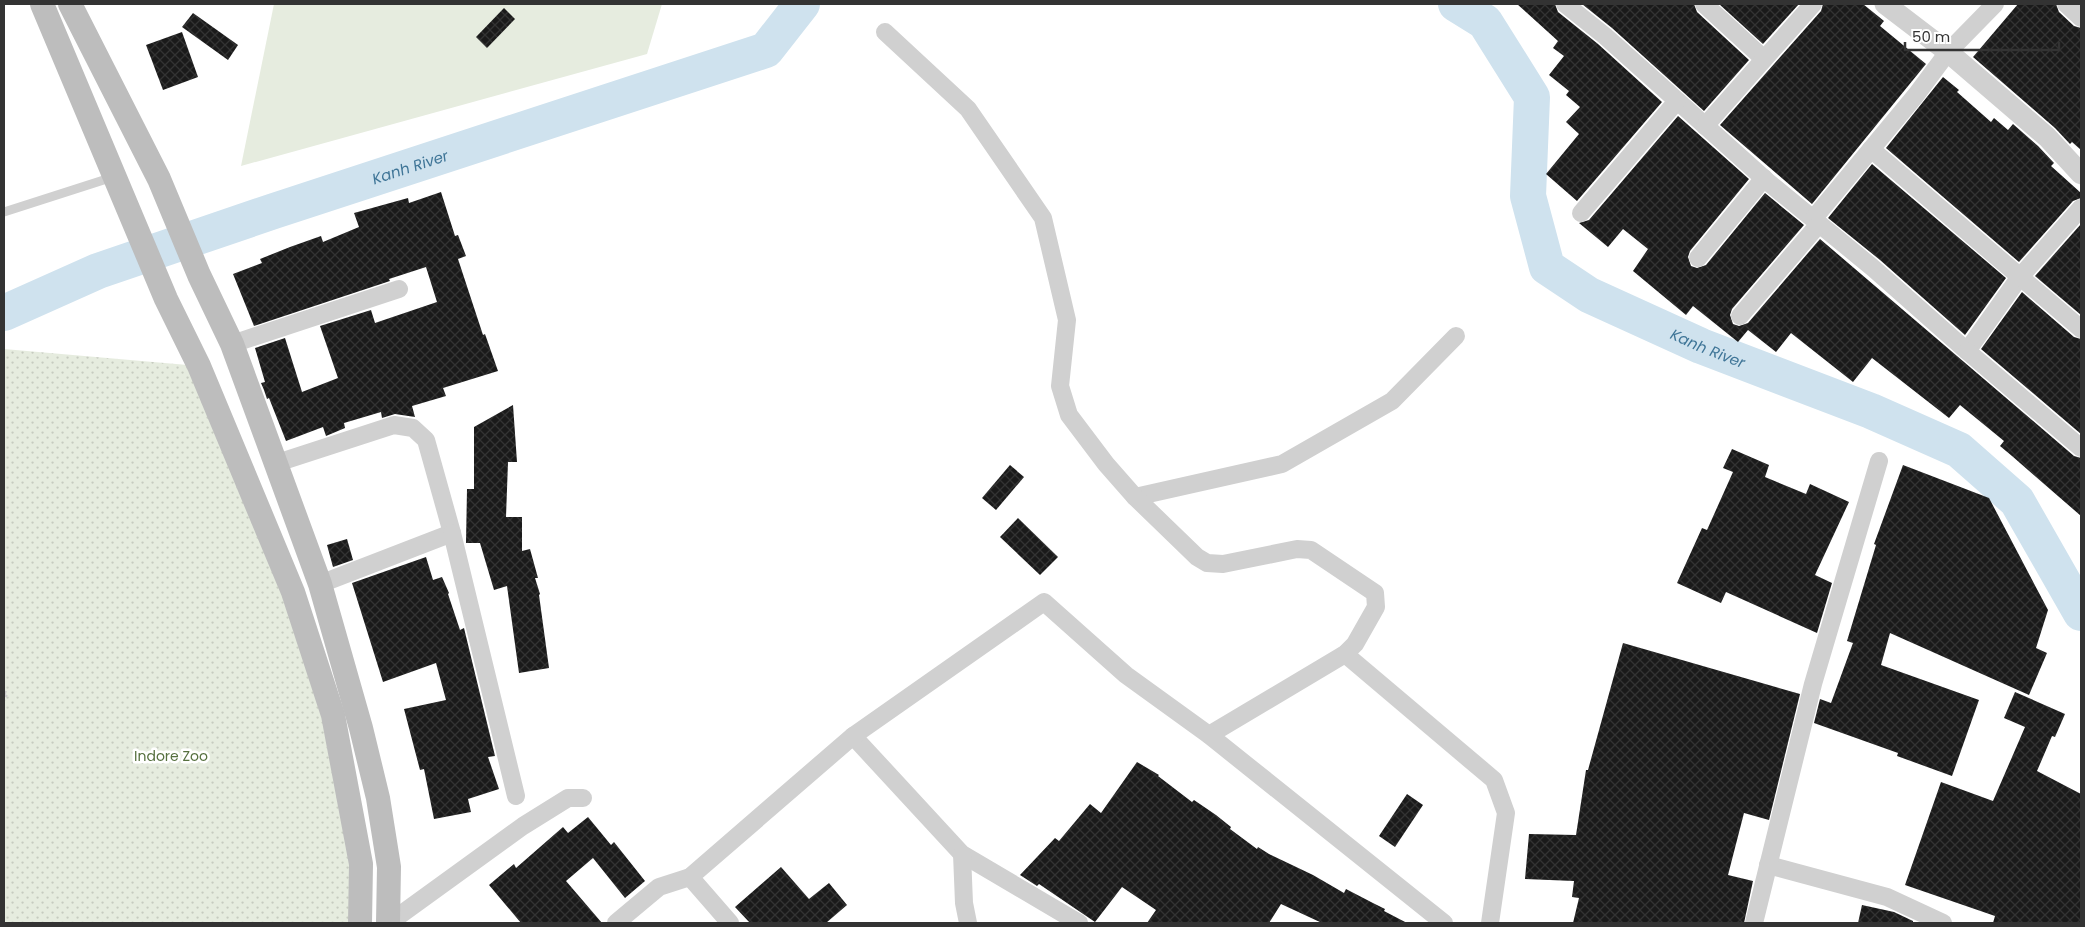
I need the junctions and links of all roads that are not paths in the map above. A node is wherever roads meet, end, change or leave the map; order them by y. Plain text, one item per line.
1 (42, 4) edge
2 (70, 4) edge
3 (1565, 4) edge
4 (1704, 4) edge
5 (1813, 4) edge
6 (1885, 4) edge
7 (1995, 4) edge
8 (2066, 4) edge
9 (2081, 18) edge
10 (885, 32) dead end
11 (1948, 52) junction
12 (1764, 59) junction
13 (1676, 101) junction
14 (1704, 126) junction
15 (1871, 149) junction
16 (2081, 174) edge
17 (1764, 178) junction
18 (118, 186) junction
19 (2081, 208) edge
20 (4, 212) edge
21 (1581, 212) dead end
22 (1817, 221) junction
23 (1698, 258) dead end
24 (2020, 278) junction
25 (399, 289) dead end
26 (1740, 316) dead end
27 (2081, 329) edge
28 (1456, 336) dead end
29 (232, 344) junction
30 (1967, 351) junction
31 (2081, 448) edge
32 (1879, 461) dead end
33 (277, 463) junction
34 (1135, 497) junction
35 (452, 532) junction
36 (320, 584) junction
37 (1345, 654) junction
38 (1209, 735) junction
39 (853, 736) junction
40 (516, 796) dead end
41 (583, 798) dead end
42 (962, 854) junction
43 (1768, 865) junction
44 (690, 877) junction
45 (360, 923) edge
46 (389, 923) edge
47 (616, 923) edge
48 (730, 923) edge
49 (968, 923) edge
50 (1079, 923) edge
51 (1444, 923) edge
52 (1490, 923) edge
53 (1754, 923) edge
54 (1943, 923) edge

1 - 18 main road
2 - 29 main road
3 - 13 street
4 - 12 street
5 - 12 street
6 - 11 street
7 - 11 street
8 - 9 street
10 - 34 street
11 - 15 street
11 - 16 street
12 - 14 street
13 - 14 street
13 - 21 street
14 - 17 street
15 - 22 street
15 - 24 street
17 - 22 street
17 - 23 street
18 - 20 lane
18 - 45 main road
19 - 24 street
22 - 26 street
22 - 30 street
24 - 27 street
24 - 30 street
25 - 29 street
28 - 34 street
29 - 33 main road
30 - 31 street
32 - 43 street
33 - 35 street
33 - 36 main road
34 - 37 street
35 - 36 street
35 - 40 street
36 - 46 main road
37 - 38 street
37 - 52 street
38 - 39 street
38 - 51 street
39 - 42 street
39 - 44 street
41 - 46 street
42 - 49 street
42 - 50 street
43 - 53 street
43 - 54 street
44 - 47 street
44 - 48 street

